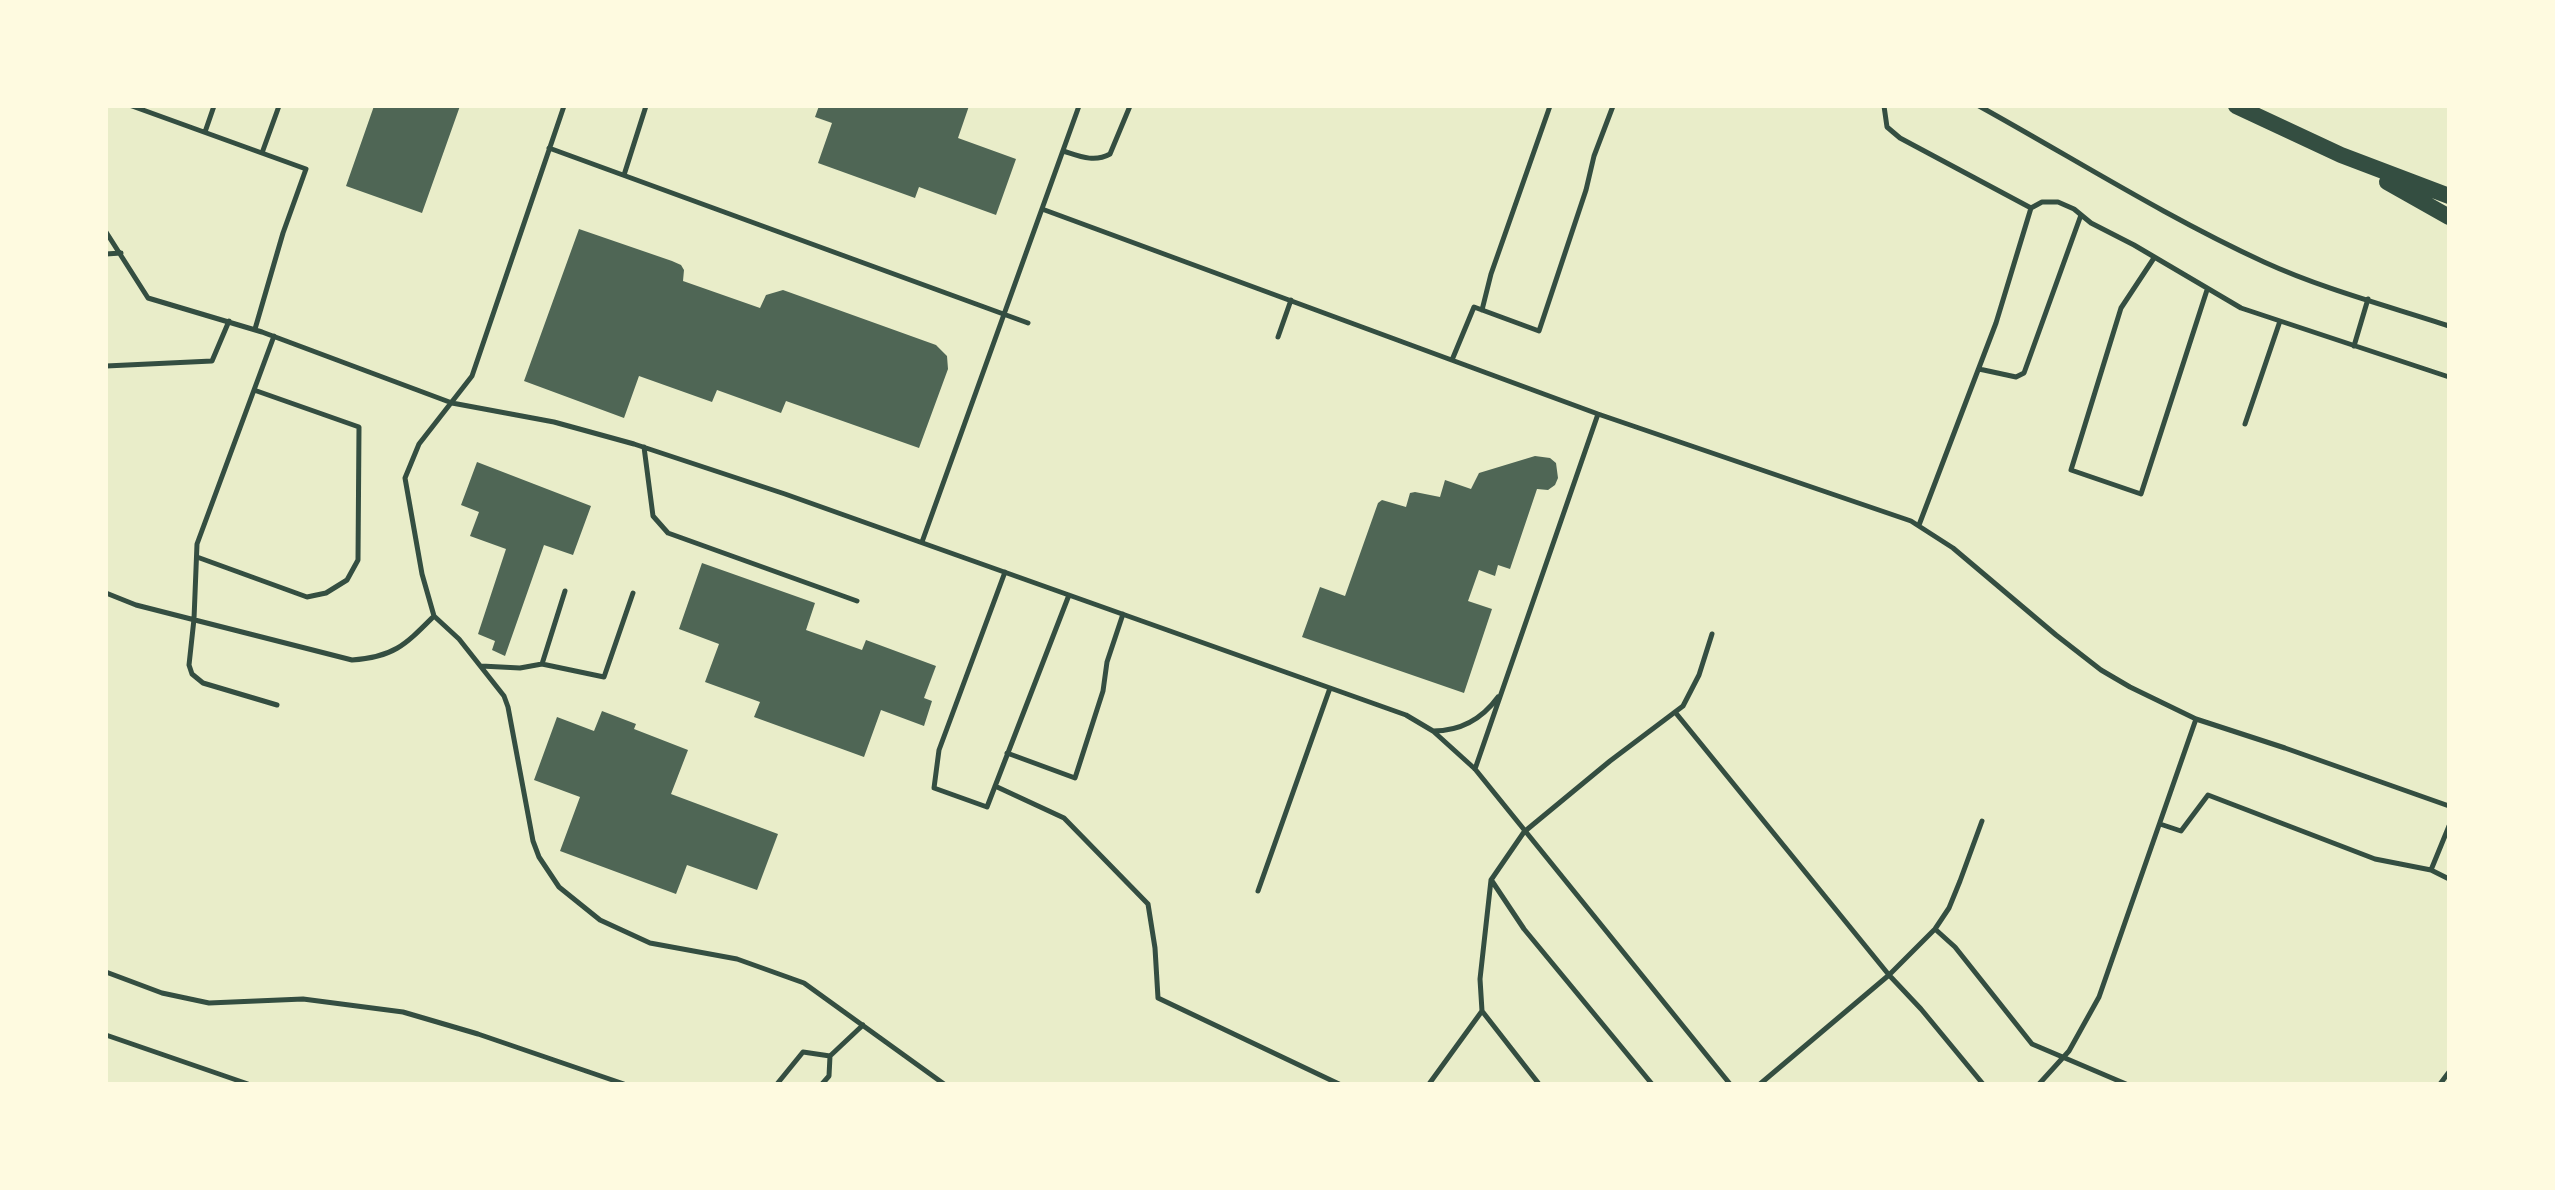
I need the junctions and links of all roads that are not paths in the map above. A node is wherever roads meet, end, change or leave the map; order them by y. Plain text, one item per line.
1 (132, 106) edge
2 (214, 106) edge
3 (279, 106) edge
4 (564, 106) edge
5 (646, 106) edge
6 (1079, 106) edge
7 (1130, 106) edge
8 (1550, 106) edge
9 (1613, 106) edge
10 (1884, 106) edge
11 (1979, 106) edge
12 (2236, 106) edge
13 (205, 132) junction
14 (549, 148) junction
15 (1063, 151) junction
16 (262, 153) junction
17 (2341, 155) junction
18 (624, 175) junction
19 (2449, 196) edge
20 (2031, 208) junction
21 (1042, 209) junction
22 (2081, 215) junction
23 (2449, 217) edge
24 (106, 232) edge
25 (121, 253) junction
26 (106, 254) edge
27 (2154, 258) junction
28 (2207, 290) junction
29 (2368, 299) junction
30 (1291, 300) junction
31 (1482, 310) junction
32 (1004, 315) junction
33 (229, 321) junction
34 (2280, 321) junction
35 (1028, 323) dead end
36 (2449, 326) edge
37 (255, 329) junction
38 (274, 336) junction
39 (1278, 337) dead end
40 (2354, 346) junction
41 (1452, 360) junction
42 (106, 366) edge
43 (1979, 369) junction
44 (2449, 377) edge
45 (254, 390) junction
46 (452, 403) junction
47 (1598, 414) junction
48 (2245, 424) dead end
49 (644, 447) junction
50 (1919, 525) junction
51 (922, 542) junction
52 (197, 557) junction
53 (1005, 572) junction
54 (565, 591) dead end
55 (106, 593) edge
56 (633, 593) dead end
57 (1069, 595) junction
58 (857, 601) dead end
59 (1123, 614) junction
60 (434, 616) junction
61 (194, 619) junction
62 (1712, 634) dead end
63 (542, 664) junction
64 (480, 666) junction
65 (1330, 688) junction
66 (1502, 689) junction
67 (277, 705) dead end
68 (1675, 712) junction
69 (2196, 719) junction
70 (1433, 731) junction
71 (1007, 753) junction
72 (1475, 769) junction
73 (995, 786) junction
74 (2449, 806) edge
75 (1982, 821) dead end
76 (2160, 824) junction
77 (2449, 826) edge
78 (1524, 832) junction
79 (2431, 870) junction
80 (2449, 879) edge
81 (1491, 880) junction
82 (1258, 891) dead end
83 (1935, 929) junction
84 (106, 972) edge
85 (1889, 975) junction
86 (1482, 1011) junction
87 (863, 1025) junction
88 (106, 1035) edge
89 (830, 1056) junction
90 (2063, 1058) junction
91 (2449, 1072) edge
92 (248, 1084) edge
93 (624, 1084) edge
94 (777, 1084) edge
95 (822, 1084) edge
96 (944, 1084) edge
97 (1339, 1084) edge
98 (1429, 1084) edge
99 (1539, 1084) edge
100 (1652, 1084) edge
101 (1730, 1084) edge
102 (1760, 1084) edge
103 (1983, 1084) edge
104 (2039, 1084) edge
105 (2126, 1084) edge
106 (2440, 1084) edge

1 - 13 lane
2 - 13 lane
3 - 16 lane
4 - 14 lane
5 - 18 lane
6 - 15 lane
7 - 15 lane
8 - 31 lane
9 - 31 lane
10 - 20 lane
11 - 29 lane
12 - 17 highway
13 - 16 lane
14 - 18 lane
14 - 46 lane
15 - 21 lane
16 - 37 lane
17 - 19 highway
17 - 23 highway
18 - 32 lane
20 - 22 lane
20 - 43 lane
21 - 30 lane
21 - 32 lane
22 - 27 lane
22 - 43 lane
24 - 25 lane
25 - 26 lane
25 - 33 lane
27 - 28 lane
27 - 28 lane
28 - 34 lane
29 - 36 lane
29 - 40 lane
30 - 39 lane
30 - 41 lane
31 - 41 lane
32 - 35 lane
32 - 51 lane
33 - 37 lane
33 - 42 lane
34 - 40 lane
34 - 48 lane
37 - 38 lane
38 - 45 lane
38 - 46 lane
40 - 44 lane
41 - 47 lane
43 - 50 lane
45 - 52 lane
45 - 52 lane
46 - 49 lane
46 - 60 lane
47 - 50 lane
47 - 66 lane
49 - 51 lane
49 - 58 lane
50 - 69 lane
51 - 53 lane
52 - 61 lane
53 - 57 lane
53 - 73 lane
54 - 63 lane
55 - 61 lane
56 - 63 lane
57 - 59 lane
57 - 71 lane
59 - 65 lane
59 - 71 lane
60 - 61 lane
60 - 64 lane
61 - 67 lane
62 - 68 lane
63 - 64 lane
64 - 87 lane
65 - 70 lane
65 - 82 lane
66 - 70 lane
66 - 72 lane
68 - 78 lane
68 - 85 lane
69 - 74 lane
69 - 76 lane
70 - 72 lane
71 - 73 lane
72 - 78 lane
73 - 97 lane
75 - 83 lane
76 - 79 lane
76 - 90 lane
77 - 79 lane
78 - 81 lane
78 - 101 lane
79 - 80 lane
81 - 86 lane
81 - 100 lane
83 - 85 lane
83 - 90 lane
84 - 93 lane
85 - 102 lane
85 - 103 lane
86 - 98 lane
86 - 99 lane
87 - 89 lane
87 - 96 lane
88 - 92 lane
89 - 94 lane
89 - 95 lane
90 - 104 lane
90 - 105 lane
91 - 106 lane

